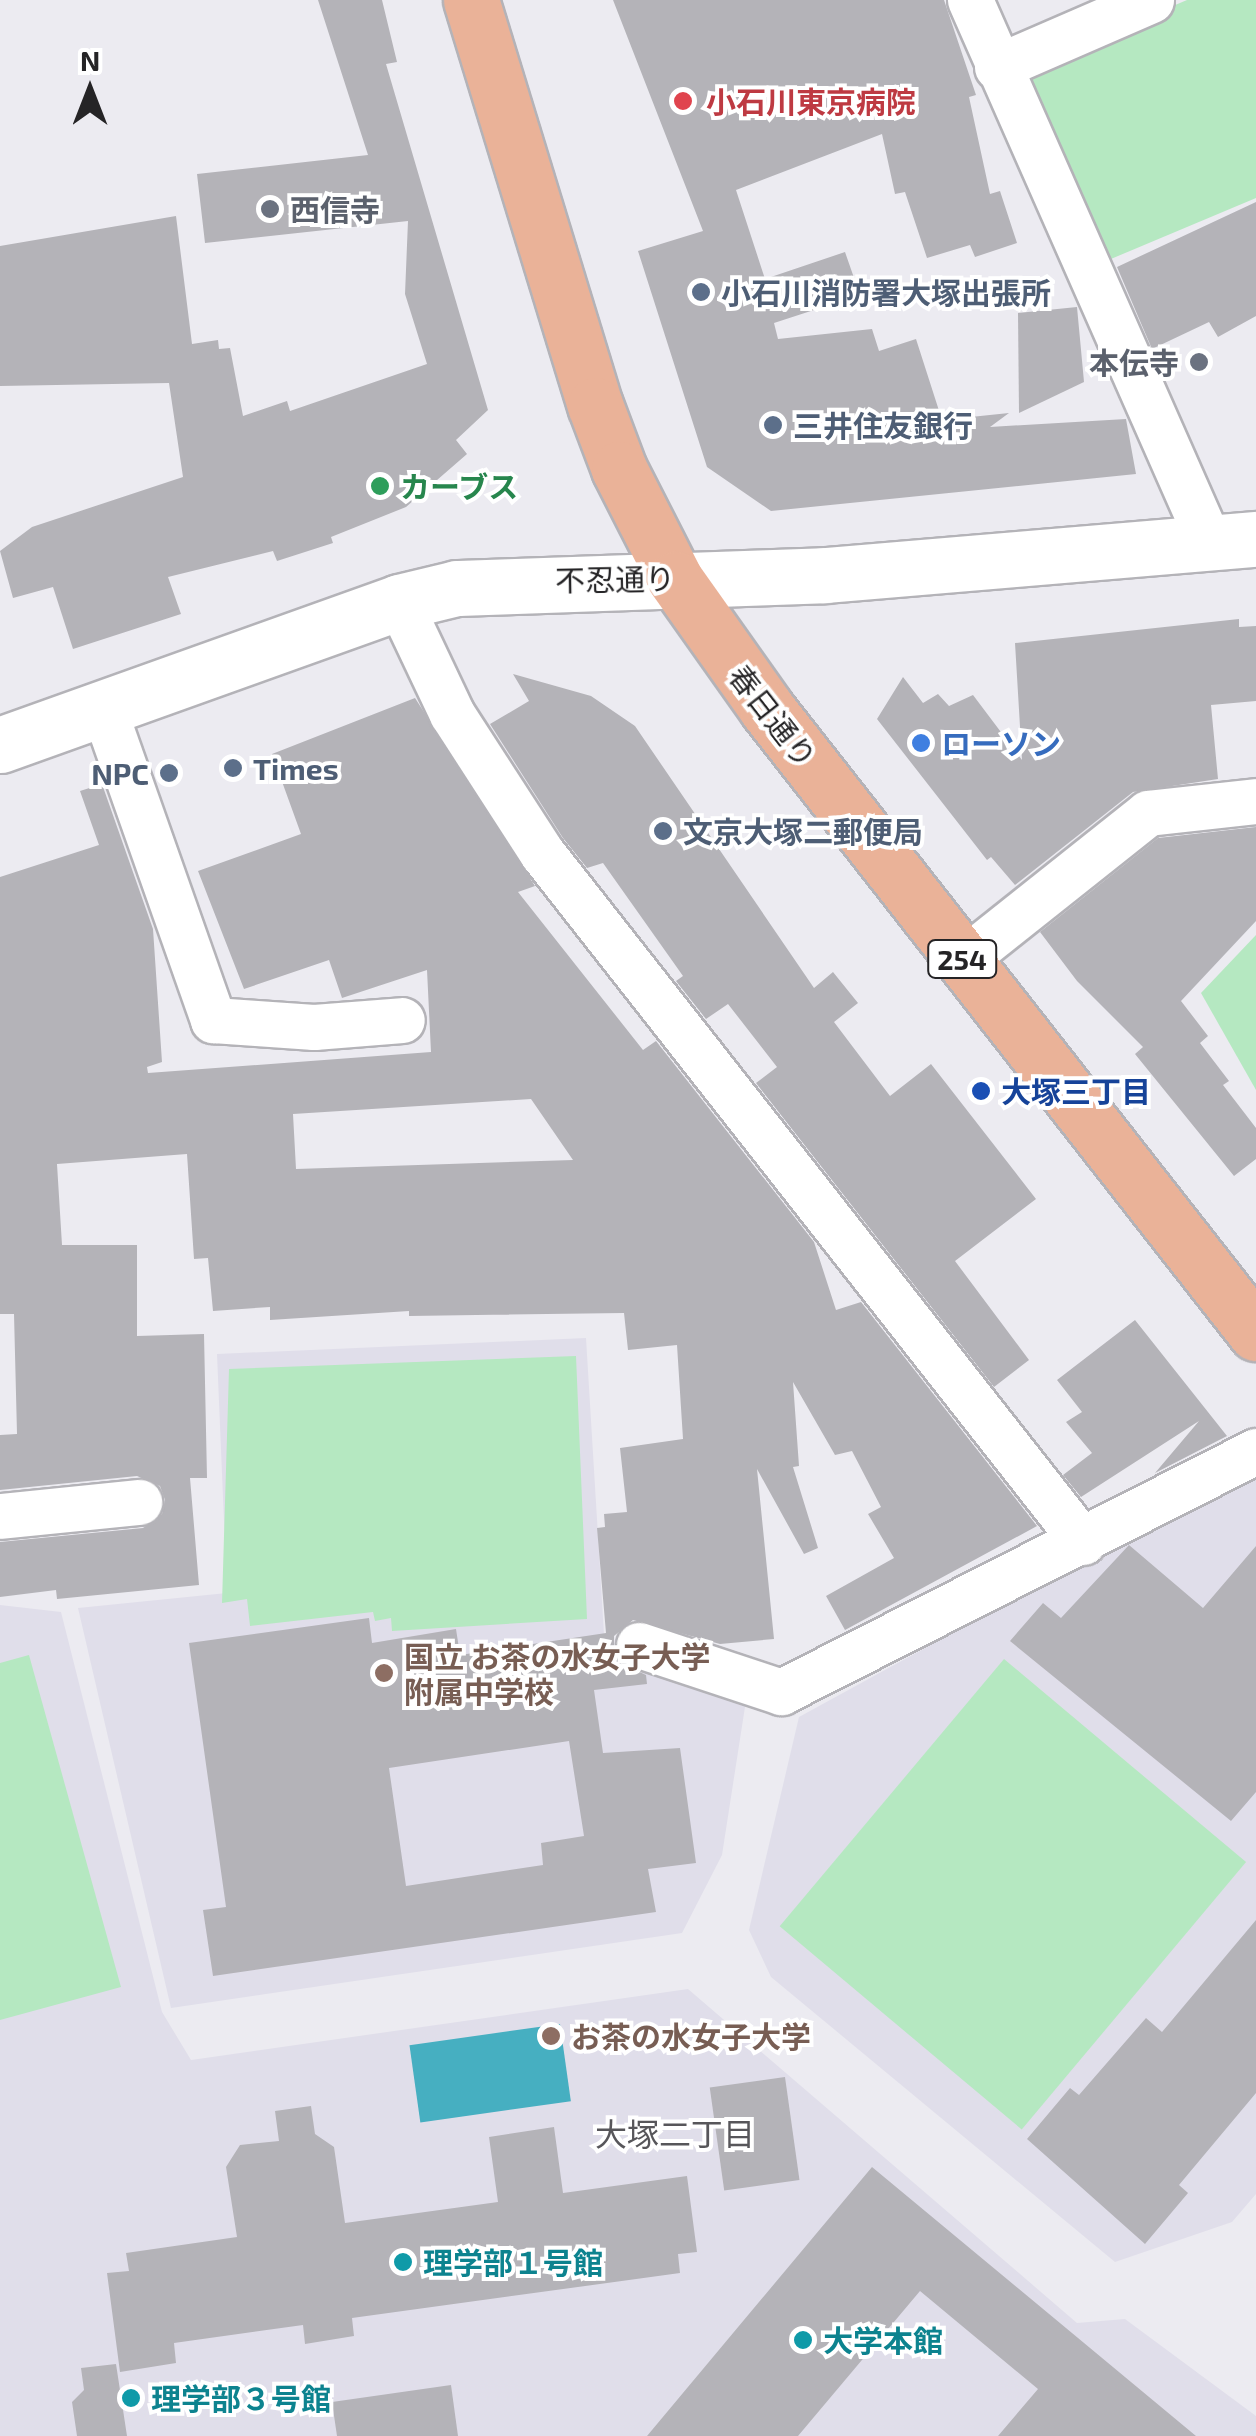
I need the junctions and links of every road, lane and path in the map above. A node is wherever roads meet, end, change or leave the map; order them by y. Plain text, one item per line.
1 (471, 0) edge
2 (970, 0) edge
3 (1151, 0) edge
4 (997, 67) junction
5 (1232, 541) edge
6 (675, 579) junction
7 (399, 602) junction
8 (104, 710) junction
9 (0, 745) edge
10 (1256, 801) edge
11 (963, 960) junction
12 (402, 1020) dead end
13 (1256, 1333) edge
14 (1256, 1452) edge
15 (138, 1502) dead end
16 (0, 1516) edge
17 (1083, 1542) junction
18 (639, 1645) dead end

1 - 6 highway, 春日通り / 254
2 - 4 street
3 - 4 street
4 - 5 street
5 - 6 main road, 不忍通り
6 - 7 main road, 不忍通り
6 - 11 highway, 春日通り / 254
7 - 8 main road, 不忍通り
7 - 17 street
8 - 9 main road, 不忍通り
8 - 12 street
10 - 11 street
11 - 13 highway, 春日通り / 254
14 - 17 street
15 - 16 street
17 - 18 street

